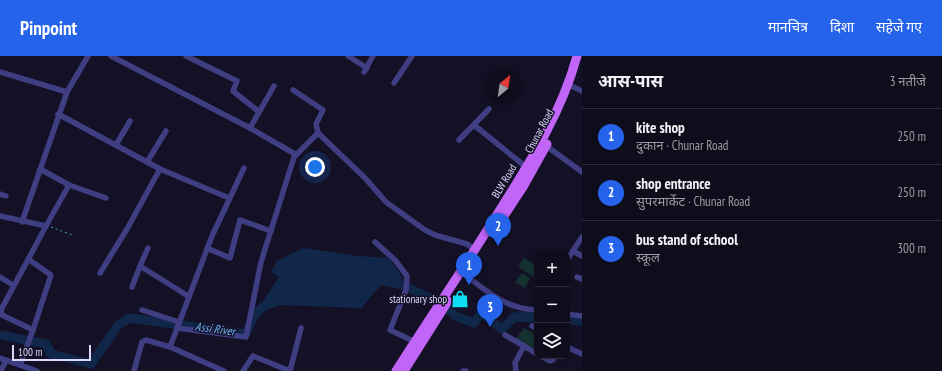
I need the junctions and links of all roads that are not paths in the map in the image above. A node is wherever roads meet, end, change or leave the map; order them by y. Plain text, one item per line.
1 (88, 56) edge
2 (111, 56) edge
3 (186, 56) edge
4 (348, 56) edge
5 (373, 56) edge
6 (412, 56) edge
7 (577, 56) edge
8 (582, 60) edge
9 (0, 72) edge
10 (394, 83) dead end
11 (274, 86) dead end
12 (575, 88) edge
13 (293, 90) dead end
14 (67, 92) junction
15 (489, 109) dead end
16 (258, 111) junction
17 (58, 114) junction
18 (130, 121) dead end
19 (474, 125) junction
20 (250, 128) junction
21 (166, 131) dead end
22 (318, 133) junction
23 (459, 140) dead end
24 (543, 144) junction
25 (116, 145) junction
26 (295, 156) junction
27 (148, 162) junction
28 (526, 167) junction
29 (244, 168) dead end
30 (40, 169) junction
31 (160, 169) junction
32 (582, 172) edge
33 (69, 185) junction
34 (106, 198) dead end
35 (229, 198) junction
36 (508, 203) junction
37 (0, 216) edge
38 (22, 222) junction
39 (46, 226) junction
40 (271, 231) junction
41 (582, 237) edge
42 (375, 242) dead end
43 (148, 248) dead end
44 (207, 248) junction
45 (475, 250) junction
46 (573, 251) junction
47 (570, 256) edge
48 (582, 256) edge
49 (28, 259) junction
50 (140, 266) junction
51 (100, 273) dead end
52 (463, 273) junction
53 (0, 277) edge
54 (13, 285) junction
55 (132, 287) dead end
56 (188, 296) junction
57 (142, 310) dead end
58 (439, 310) junction
59 (534, 310) edge
60 (570, 314) edge
61 (582, 316) edge
62 (178, 325) junction
63 (301, 328) dead end
64 (33, 330) junction
65 (505, 335) dead end
66 (415, 342) junction
67 (524, 346) junction
68 (170, 347) junction
69 (570, 348) edge
70 (534, 352) edge
71 (582, 354) edge
72 (3, 359) edge
73 (20, 364) junction
74 (1, 371) edge
75 (37, 371) edge
76 (134, 371) edge
77 (224, 371) edge
78 (243, 371) edge
79 (290, 371) edge
80 (400, 371) edge
81 (516, 371) edge

1 - 14 street
2 - 20 street
3 - 16 street
4 - 5 street
6 - 10 street
7 - 12 main road, BLW Road
8 - 12 main road
9 - 14 street
11 - 16 street
12 - 24 main road, BLW Road
13 - 22 street
14 - 17 street
15 - 19 street
16 - 20 street
17 - 25 street
17 - 30 street
18 - 25 street
19 - 23 street
19 - 28 street
20 - 26 street
21 - 27 street
22 - 26 street
22 - 45 street
24 - 28 main road, BLW Road
24 - 32 street
24 - 36 main road, Chunar Road
25 - 27 street
26 - 40 street
27 - 31 street
28 - 36 main road, BLW Road
29 - 35 street
30 - 33 street
30 - 38 street
31 - 35 street
31 - 51 street
33 - 34 street
33 - 39 street
35 - 44 street
36 - 45 main road, BLW Road
36 - 52 main road, Chunar Road
37 - 38 street
38 - 39 street
39 - 49 street
40 - 44 street
40 - 62 street
41 - 46 street
42 - 66 street
43 - 50 street
44 - 56 street
45 - 52 main road, BLW Road
46 - 47 street
46 - 48 street
49 - 54 street
49 - 64 street
50 - 55 street
50 - 56 street
52 - 58 main road, BLW Road
52 - 59 street
53 - 54 street
54 - 64 street
56 - 62 street
57 - 62 street
58 - 66 main road, BLW Road
58 - 80 main road
60 - 61 street
62 - 68 street
63 - 79 street
64 - 73 street
65 - 67 street
66 - 80 main road, BLW Road
67 - 70 street
67 - 81 street
68 - 76 street
68 - 77 street
69 - 71 street
72 - 73 street
72 - 74 street
73 - 75 street
78 - 79 street

